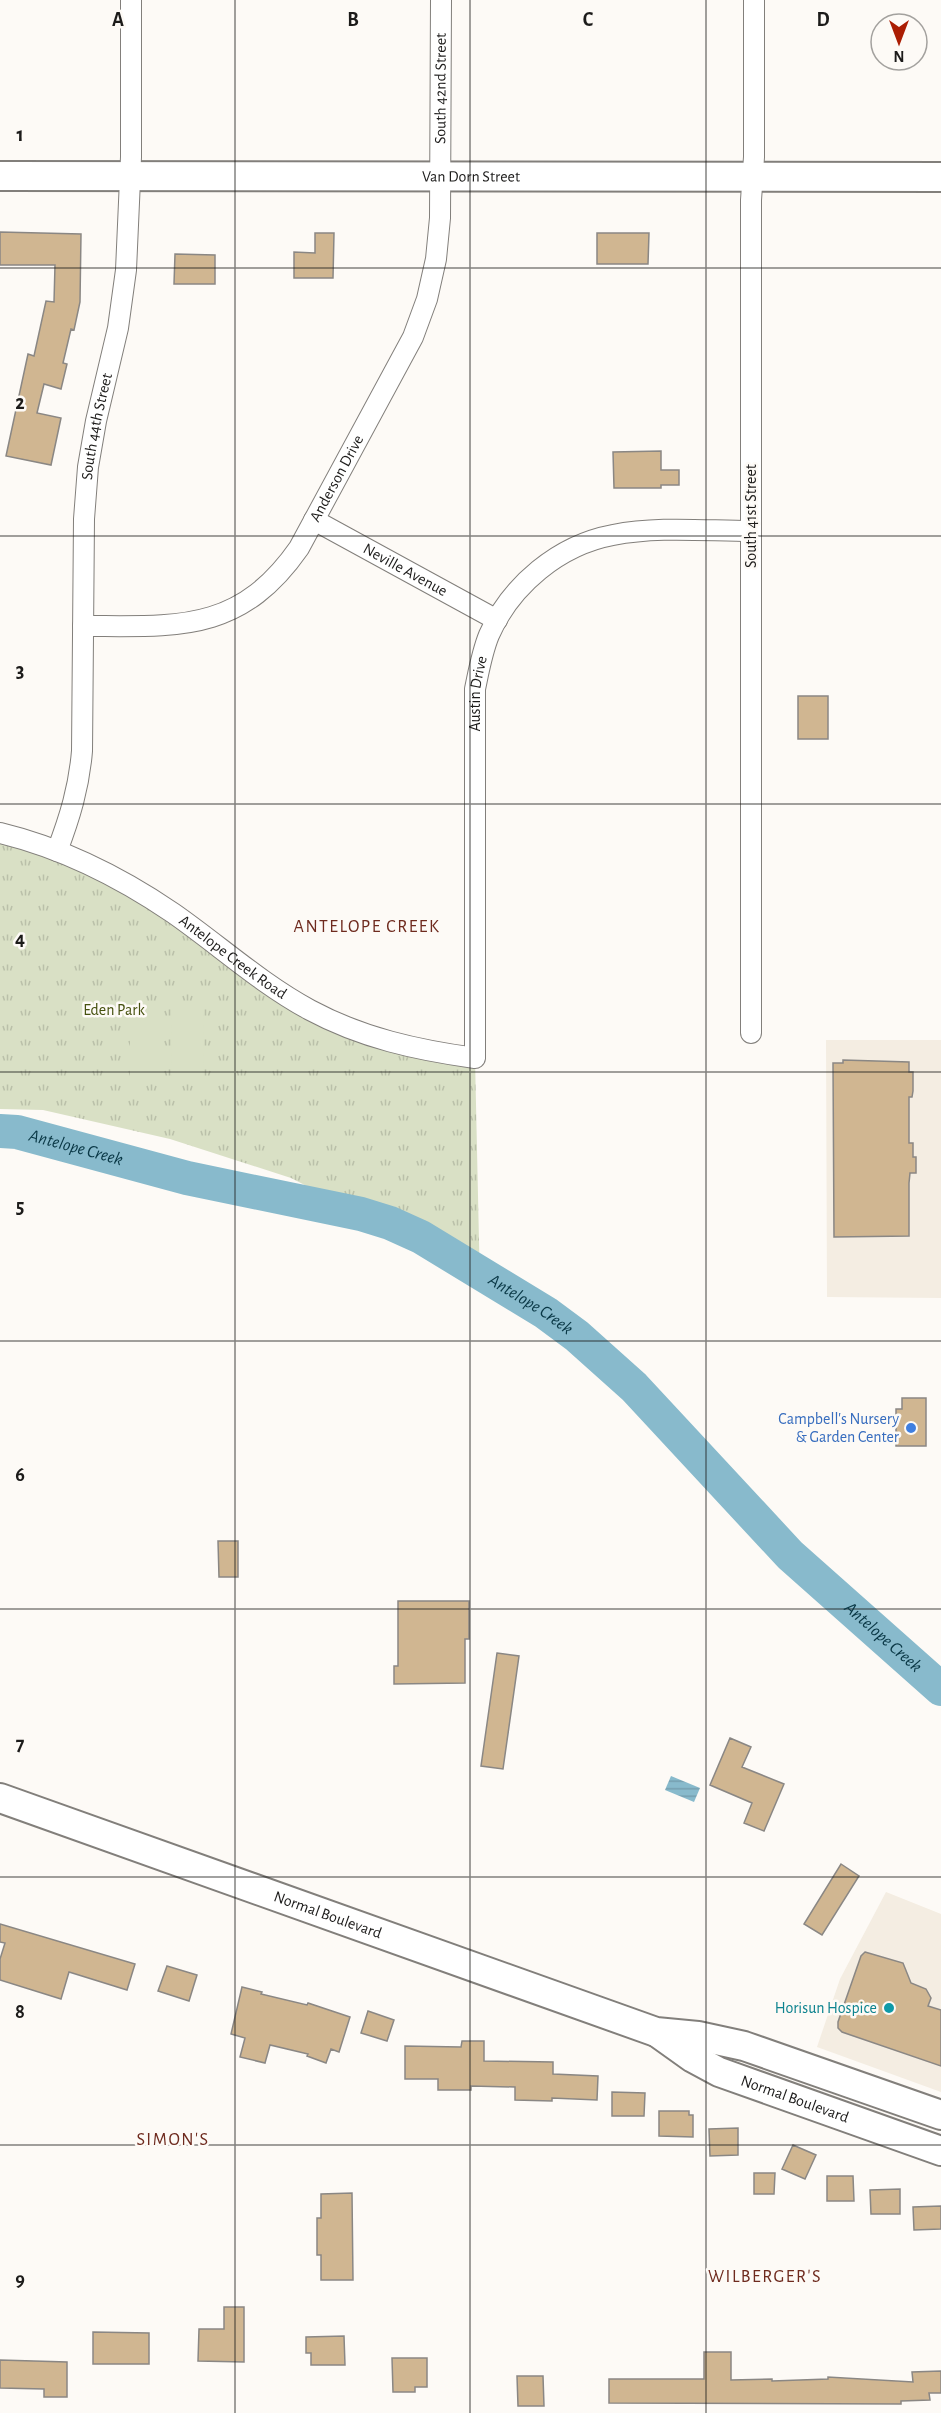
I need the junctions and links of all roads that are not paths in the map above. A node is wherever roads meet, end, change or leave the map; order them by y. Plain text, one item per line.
1 (131, 0) edge
2 (441, 0) edge
3 (754, 0) edge
4 (0, 176) edge
5 (129, 176) junction
6 (440, 176) junction
7 (753, 176) junction
8 (941, 177) edge
9 (314, 520) junction
10 (751, 531) junction
11 (497, 620) junction
12 (83, 626) junction
13 (0, 833) edge
14 (57, 851) junction
15 (751, 1033) dead end
16 (475, 1058) joint
17 (0, 1798) edge
18 (656, 2032) junction
19 (941, 2115) edge
20 (941, 2151) edge

1 - 5 street, South 44th Street
2 - 6 street, South 42nd Street
3 - 7 street, South 41st Street
4 - 5 main road, Van Dorn Street
5 - 6 main road, Van Dorn Street
5 - 12 street, South 44th Street
6 - 7 main road, Van Dorn Street
6 - 9 street, Anderson Drive
7 - 8 main road, Van Dorn Street
7 - 10 street, South 41st Street
9 - 11 street, Neville Avenue
9 - 12 street, Anderson Drive
10 - 11 street, Austin Drive
10 - 15 street, South 41st Street
11 - 16 street, Austin Drive
12 - 14 street, South 44th Street
13 - 14 street, Antelope Creek Road
14 - 16 street, Antelope Creek Road
17 - 18 main road, Normal Boulevard
18 - 19 main road, Normal Boulevard
18 - 20 main road, Normal Boulevard

